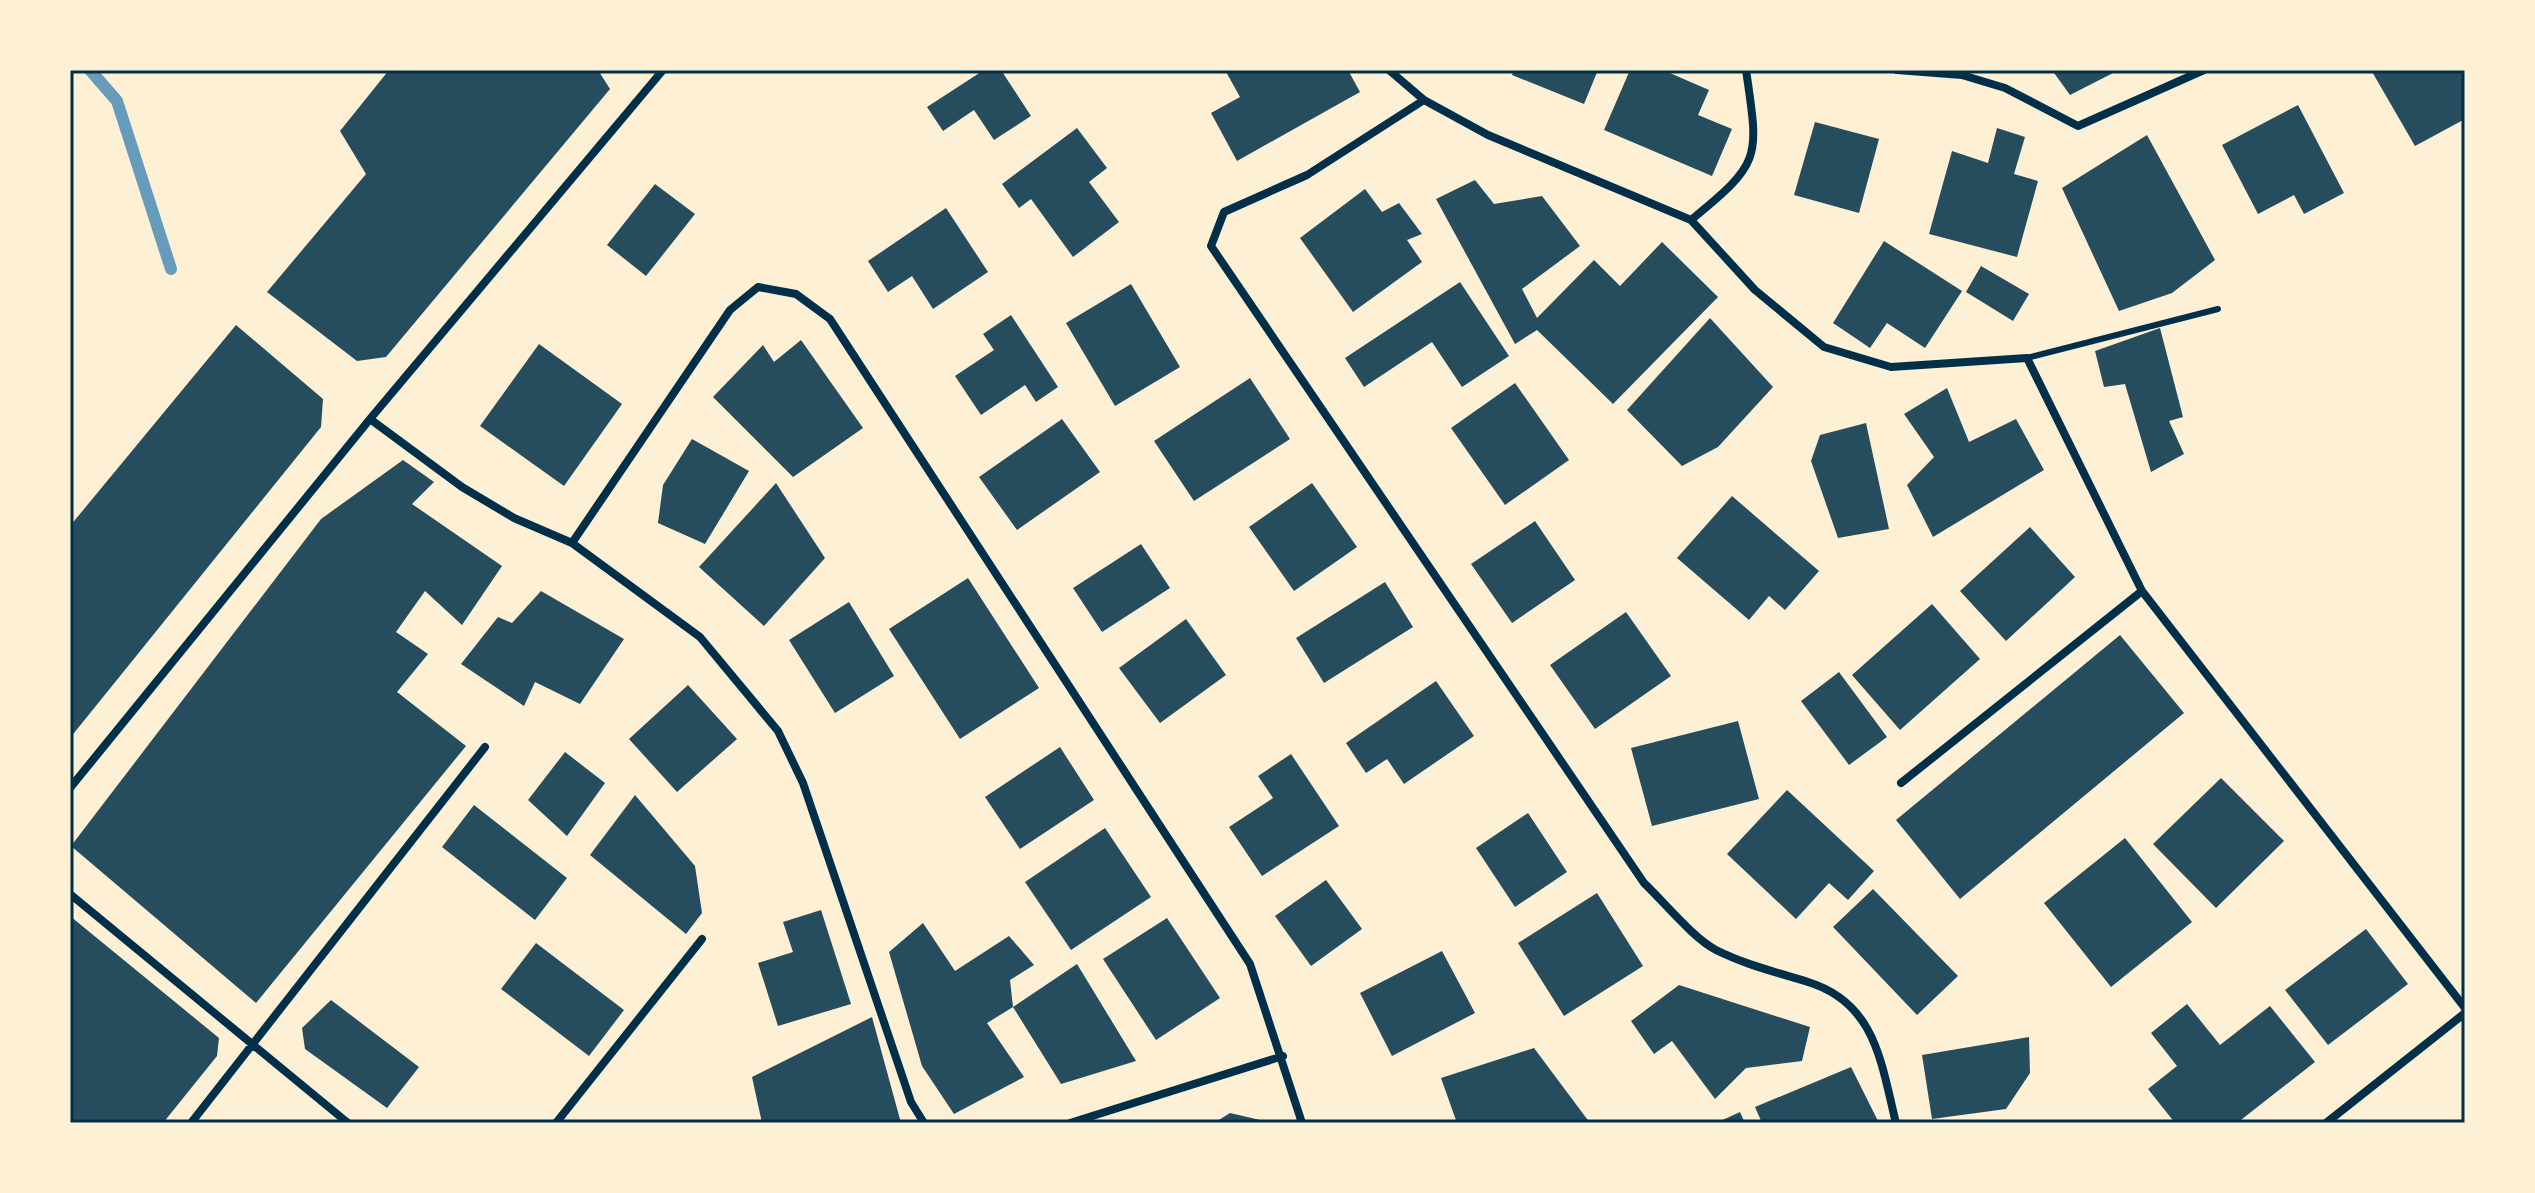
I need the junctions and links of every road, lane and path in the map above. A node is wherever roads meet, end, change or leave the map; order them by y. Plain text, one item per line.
1 (663, 70) edge
2 (1389, 70) edge
3 (1746, 70) edge
4 (1897, 70) edge
5 (2204, 70) edge
6 (1424, 100) junction
7 (1691, 220) junction
8 (2218, 309) dead end
9 (2027, 358) junction
10 (370, 419) junction
11 (572, 543) junction
12 (2142, 591) junction
13 (485, 747) dead end
14 (1901, 783) dead end
15 (70, 788) edge
16 (70, 894) edge
17 (702, 939) dead end
18 (2465, 1010) edge
19 (253, 1046) junction
20 (1283, 1056) junction
21 (191, 1123) edge
22 (348, 1123) edge
23 (556, 1123) edge
24 (924, 1123) edge
25 (1070, 1123) edge
26 (1302, 1123) edge
27 (1896, 1123) edge
28 (2326, 1123) edge

1 - 10 street
2 - 6 street
3 - 7 street
4 - 5 street
6 - 7 street
6 - 27 street
7 - 9 street
8 - 9 lane
9 - 12 street
10 - 11 street
10 - 15 street
11 - 20 street
11 - 24 street
12 - 14 street
12 - 18 street
13 - 19 street
16 - 19 street
17 - 23 street
18 - 28 street
19 - 21 street
19 - 22 street
20 - 25 street
20 - 26 street

